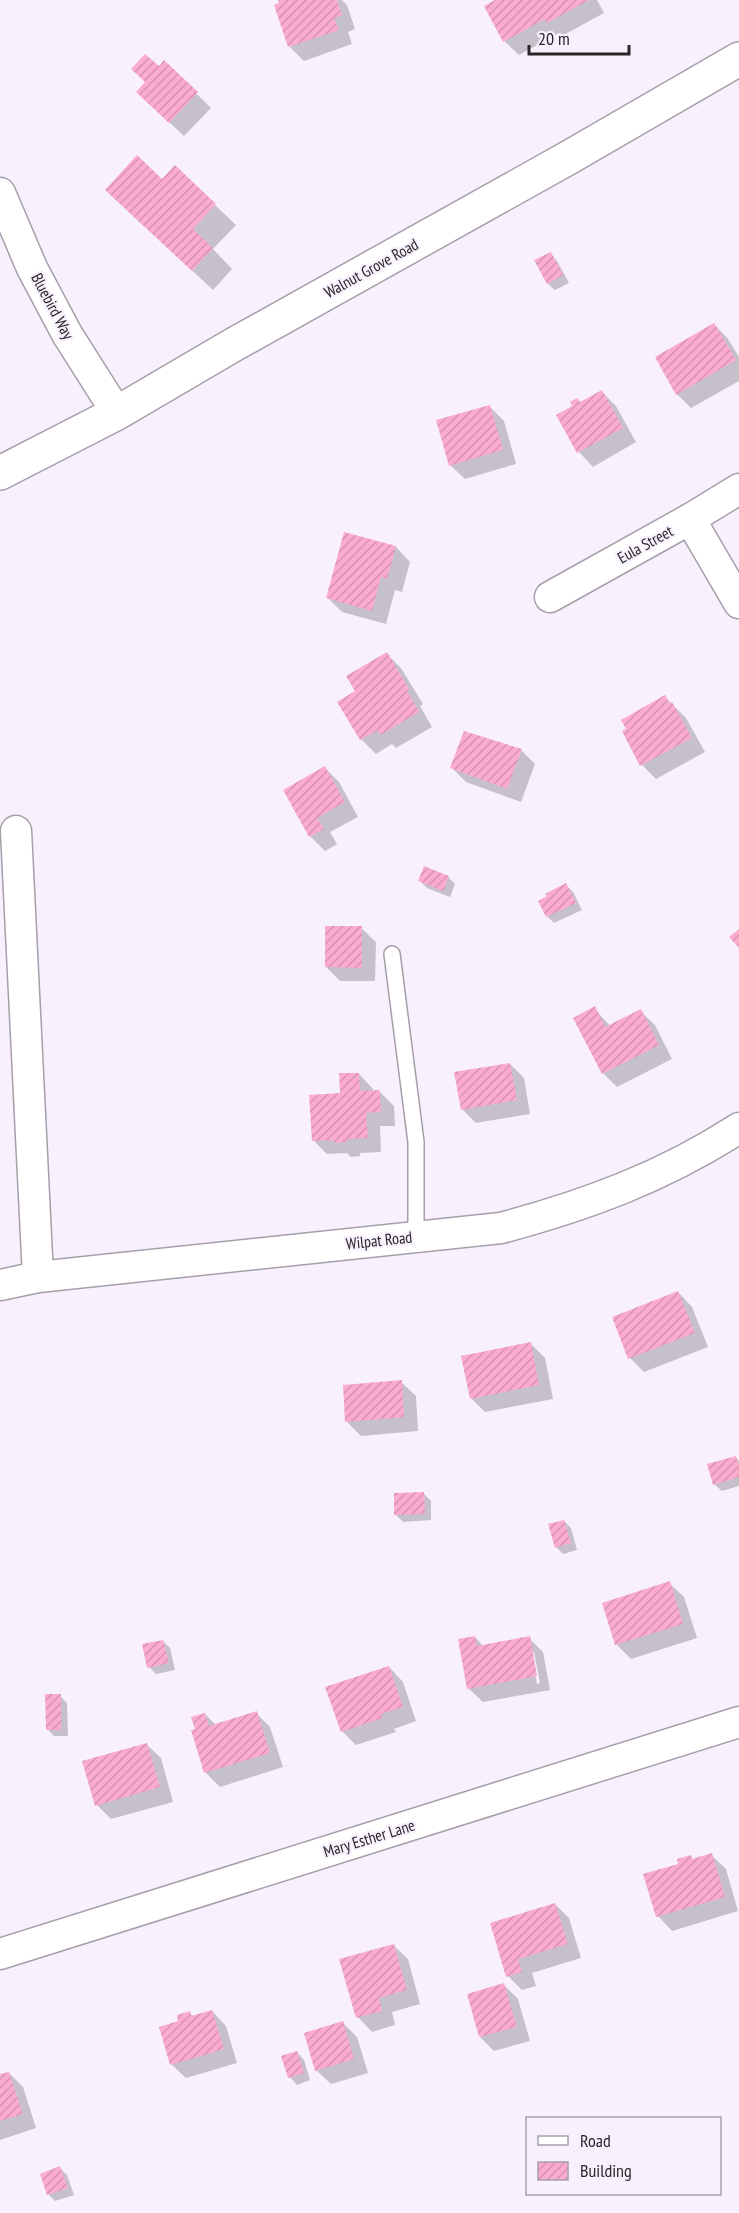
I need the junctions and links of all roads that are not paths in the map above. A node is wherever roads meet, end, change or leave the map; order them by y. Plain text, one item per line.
1 (739, 59) edge
2 (0, 193) edge
3 (117, 413) junction
4 (0, 473) edge
5 (739, 489) edge
6 (690, 519) junction
7 (550, 597) dead end
8 (739, 603) edge
9 (16, 831) dead end
10 (392, 954) dead end
11 (739, 1128) edge
12 (416, 1236) junction
13 (38, 1277) junction
14 (0, 1285) edge
15 (739, 1722) edge
16 (0, 1954) edge

1 - 3 main road, Walnut Grove Road
2 - 3 street, Bluebird Way
3 - 4 main road, Walnut Grove Road
5 - 6 street, Eula Street
6 - 7 street, Eula Street
6 - 8 street
9 - 13 street
10 - 12 lane
11 - 12 street, Wilpat Road
12 - 13 street, Wilpat Road
13 - 14 street, Wilpat Road
15 - 16 street, Mary Esther Lane

